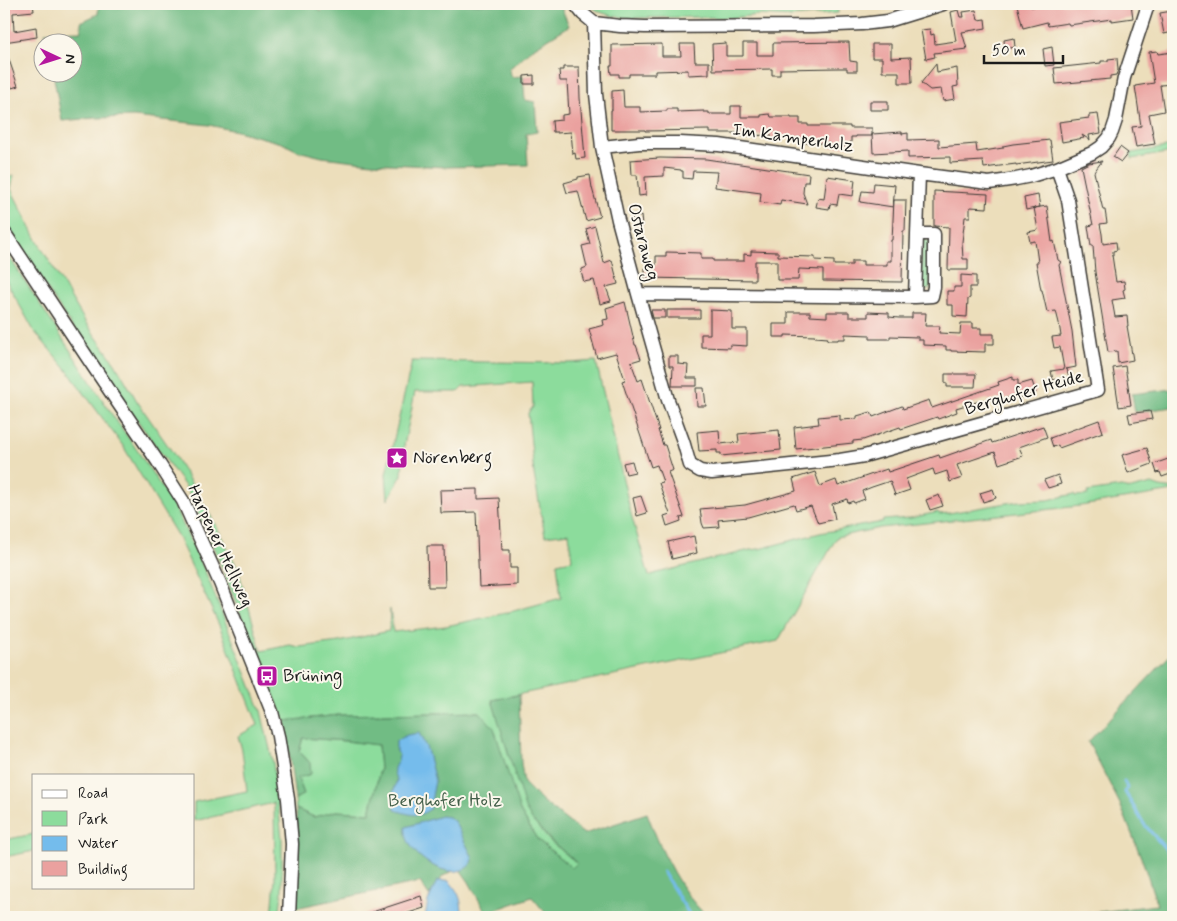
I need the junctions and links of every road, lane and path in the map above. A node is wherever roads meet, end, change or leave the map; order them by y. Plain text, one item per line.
1 (943, 4) edge
2 (1147, 4) edge
3 (579, 9) edge
4 (594, 23) junction
5 (602, 147) junction
6 (1057, 168) junction
7 (919, 174) junction
8 (4, 232) edge
9 (917, 234) junction
10 (638, 294) junction
11 (915, 297) junction
12 (690, 465) joint
13 (289, 917) edge

1 - 4 street
2 - 6 street
3 - 4 street
4 - 5 street, Ostaraweg
5 - 7 street, Im Kamperholz
5 - 10 street, Ostaraweg
6 - 7 street
6 - 12 street, Berghofer Heide
7 - 9 street
8 - 13 street, Harpener Hellweg
9 - 11 street
9 - 11 street
10 - 11 street
10 - 12 street, Ostaraweg

